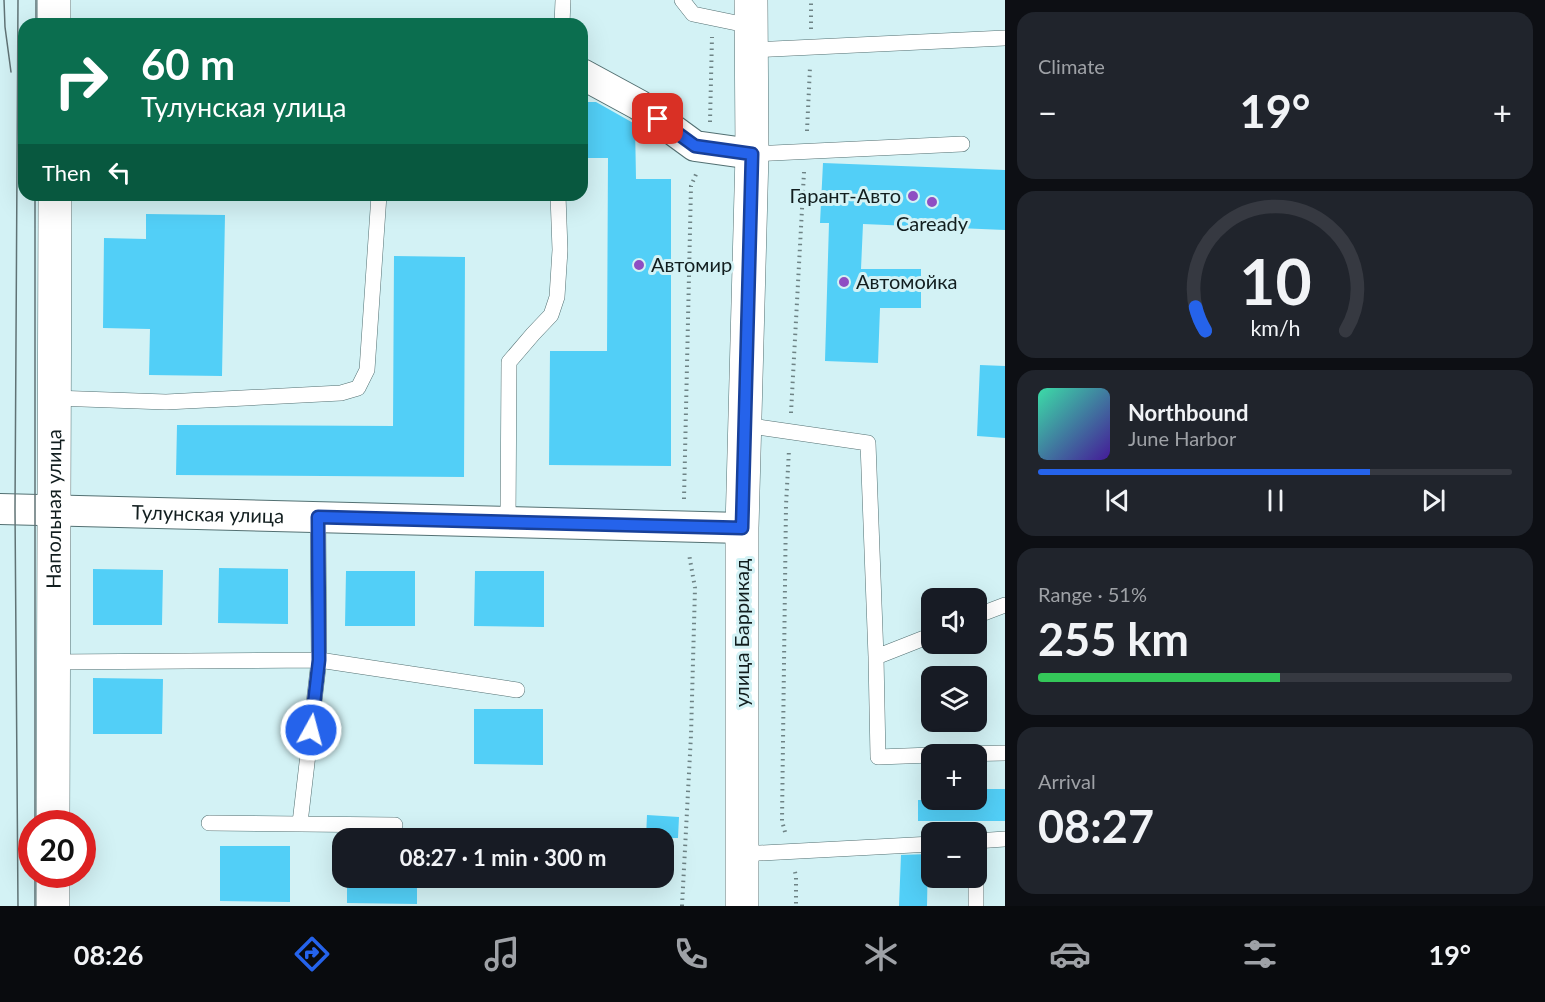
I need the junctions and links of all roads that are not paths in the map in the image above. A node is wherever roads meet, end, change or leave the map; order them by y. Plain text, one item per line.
1 (54, 0) edge
2 (563, 0) edge
3 (682, 0) edge
4 (54, 18) edge
5 (562, 18) edge
6 (751, 26) edge
7 (1005, 38) edge
8 (588, 77) edge
9 (963, 144) dead end
10 (752, 154) junction
11 (55, 201) edge
12 (379, 201) edge
13 (558, 201) edge
14 (54, 398) junction
15 (744, 425) junction
16 (0, 509) edge
17 (54, 511) junction
18 (318, 517) junction
19 (508, 522) junction
20 (742, 528) junction
21 (1005, 604) edge
22 (987, 611) edge
23 (921, 639) edge
24 (876, 657) junction
25 (319, 660) junction
26 (54, 662) junction
27 (517, 690) dead end
28 (987, 753) edge
29 (1005, 753) edge
30 (921, 756) edge
31 (53, 810) edge
32 (209, 823) dead end
33 (300, 823) junction
34 (395, 825) dead end
35 (1005, 840) edge
36 (987, 841) edge
37 (921, 844) edge
38 (742, 854) junction
39 (53, 888) edge
40 (976, 888) edge
41 (53, 906) edge
42 (742, 906) edge
43 (976, 906) edge

1 - 4 main road
2 - 5 lane
3 - 6 lane
6 - 7 lane
6 - 10 main road, улица Баррикад
8 - 10 street
9 - 10 lane
10 - 15 main road, улица Баррикад
11 - 14 main road, Напольная улица
12 - 14 lane
13 - 19 lane
14 - 17 main road, Напольная улица
15 - 20 main road, улица Баррикад
15 - 24 lane
16 - 17 street, Тулунская улица
17 - 18 street, Тулунская улица
17 - 26 main road, Напольная улица
18 - 19 street, Тулунская улица
18 - 25 lane
19 - 20 street, Тулунская улица
20 - 38 main road, улица Баррикад
21 - 22 lane
23 - 24 lane
24 - 30 lane
25 - 26 lane
25 - 27 lane
25 - 33 lane
26 - 31 main road, Напольная улица
28 - 29 lane
32 - 33 lane
33 - 34 lane
35 - 36 lane
37 - 38 lane
38 - 42 main road, улица Баррикад
39 - 41 main road
40 - 43 lane

